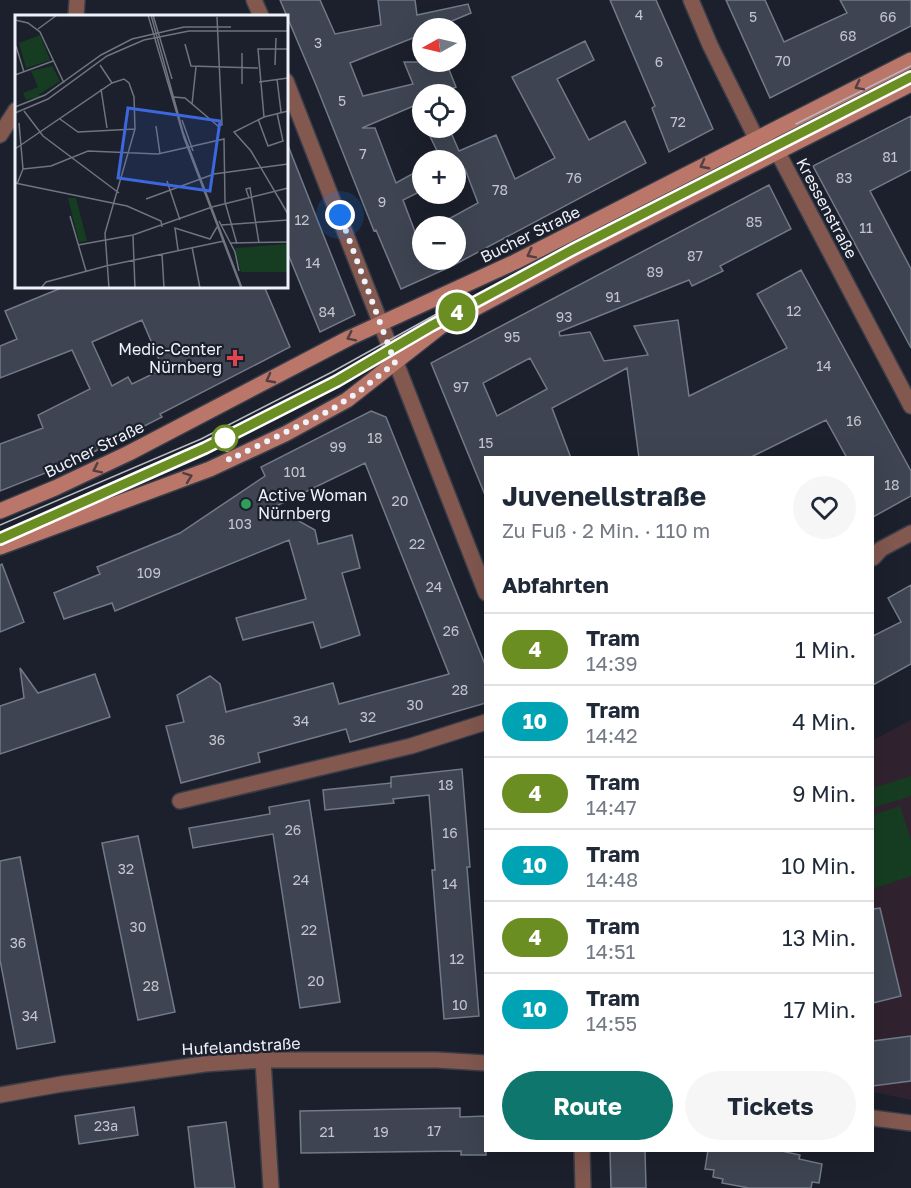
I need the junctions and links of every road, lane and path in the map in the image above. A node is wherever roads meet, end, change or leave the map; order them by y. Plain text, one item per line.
1 (77, 0) edge
2 (254, 0) edge
3 (691, 0) edge
4 (75, 15) edge
5 (261, 15) edge
6 (911, 60) edge
7 (911, 84) edge
8 (288, 86) edge
9 (15, 112) edge
10 (0, 135) edge
11 (756, 138) junction
12 (777, 151) junction
13 (381, 323) junction
14 (395, 363) junction
15 (911, 406) edge
16 (0, 512) edge
17 (911, 533) edge
18 (0, 547) edge
19 (874, 557) edge
20 (484, 588) edge
21 (484, 724) edge
22 (180, 801) dead end
23 (263, 1060) junction
24 (484, 1063) edge
25 (0, 1095) edge
26 (874, 1118) edge
27 (911, 1123) edge
28 (582, 1152) edge
29 (271, 1188) edge
30 (583, 1188) edge

1 - 4 street
2 - 5 street
3 - 11 street
6 -> 11 main road, Bucher Straße
7 - 12 main road
8 - 13 street
9 - 10 street
11 - 12 street, Kressenstraße
11 -> 13 main road, Bucher Straße
12 - 14 main road
12 - 15 street, Kressenstraße
13 - 14 street
13 -> 16 main road, Bucher Straße
18 -> 14 main road
14 - 20 street
17 - 19 street
21 - 22 street
23 - 24 street, Hufelandstraße
23 - 25 street, Hufelandstraße
23 - 29 street
26 - 27 street
28 - 30 street

